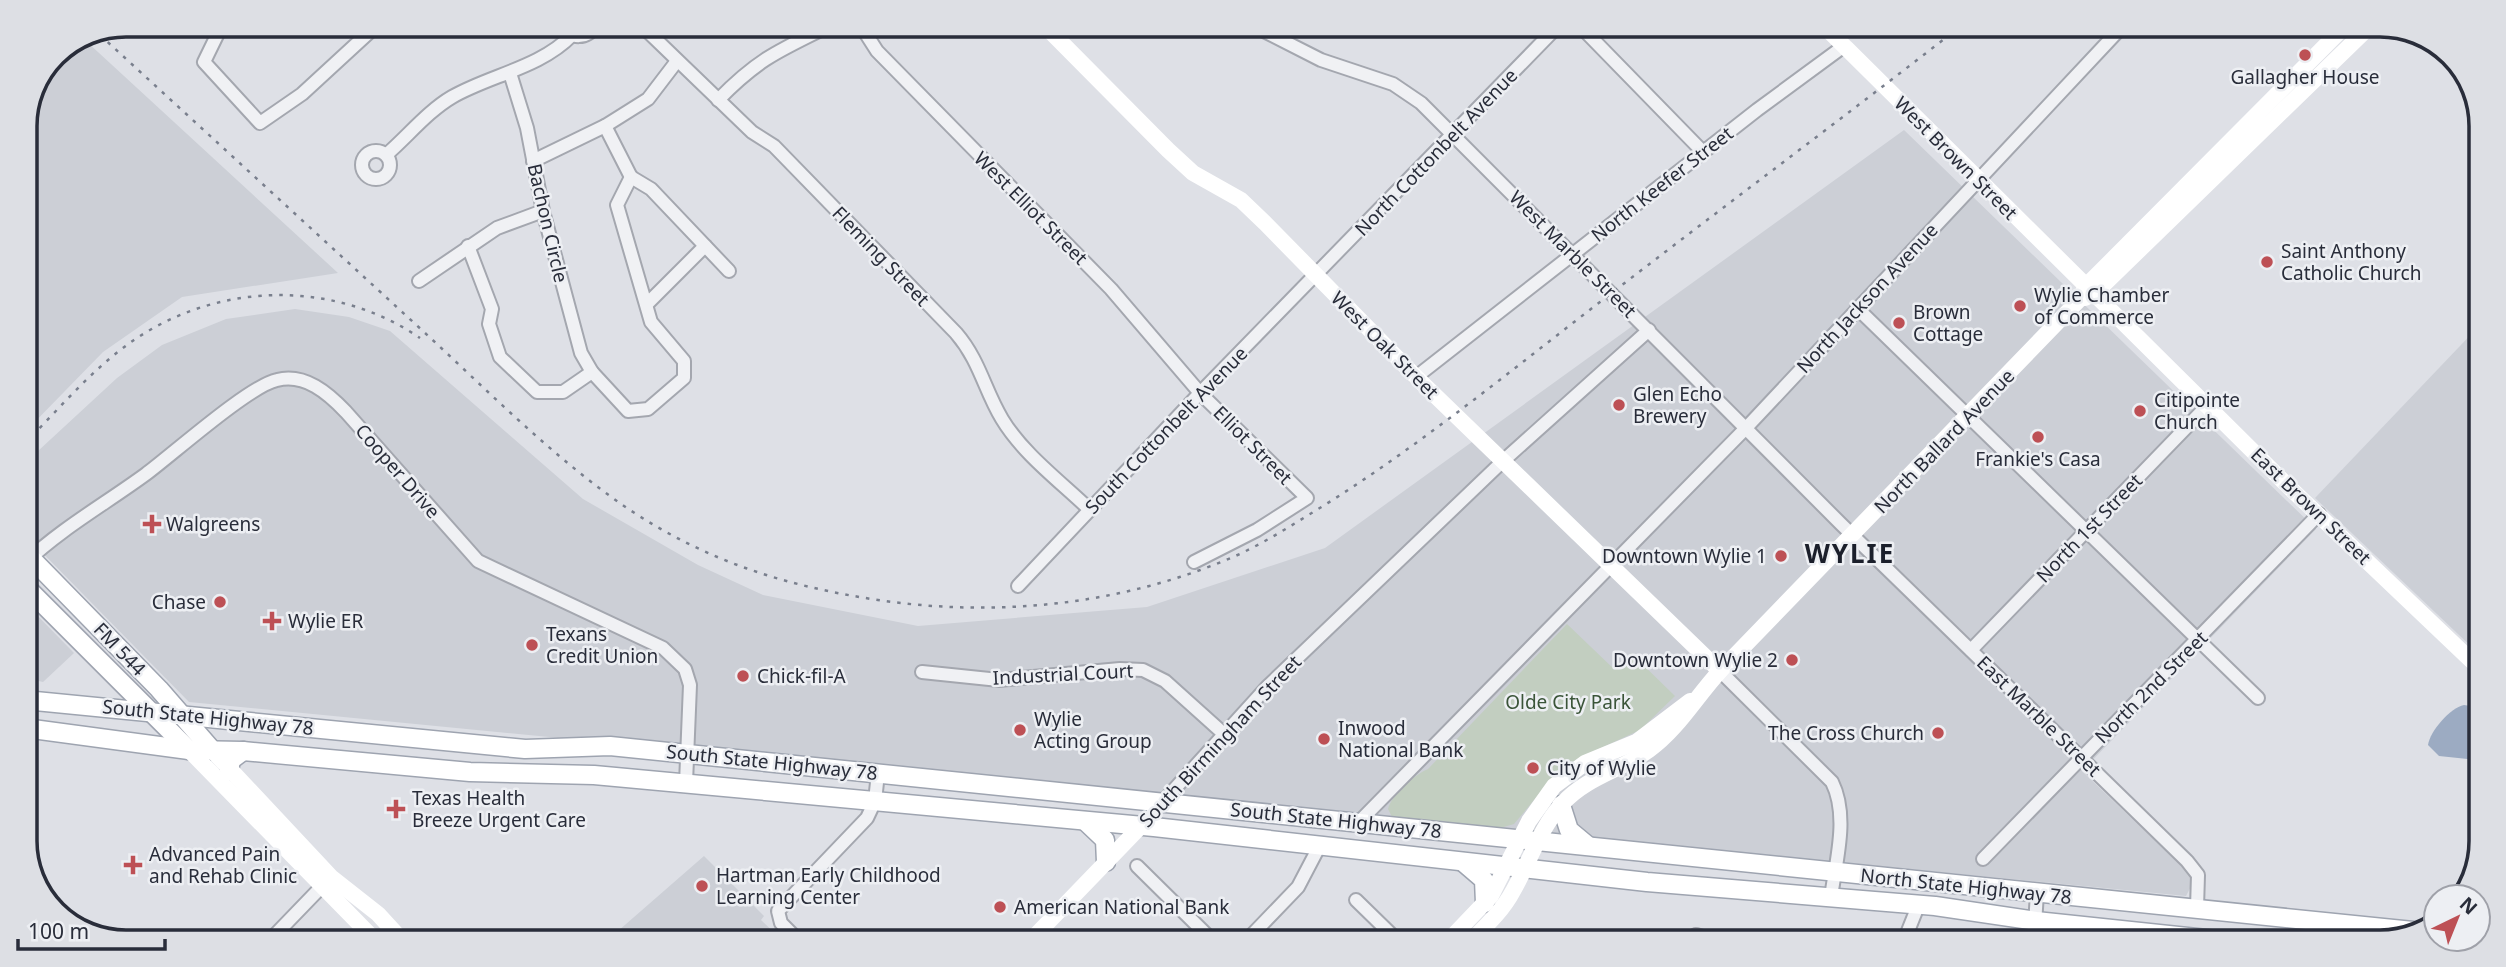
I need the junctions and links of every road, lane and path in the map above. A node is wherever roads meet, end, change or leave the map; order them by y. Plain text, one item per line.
1 (216, 37) edge
2 (364, 37) edge
3 (566, 37) edge
4 (653, 37) edge
5 (805, 37) edge
6 (868, 37) edge
7 (1056, 37) edge
8 (1276, 37) edge
9 (1547, 37) edge
10 (1592, 37) edge
11 (1834, 37) edge
12 (2112, 37) edge
13 (2334, 37) edge
14 (2360, 37) edge
15 (1844, 46) junction
16 (677, 61) junction
17 (510, 72) junction
18 (718, 100) junction
19 (606, 126) junction
20 (1454, 135) junction
21 (1704, 153) junction
22 (386, 155) dead end
23 (533, 161) junction
24 (631, 177) junction
25 (1977, 180) junction
26 (543, 211) junction
27 (468, 246) junction
28 (705, 246) junction
29 (1573, 253) junction
30 (729, 271) dead end
31 (1316, 276) junction
32 (419, 281) dead end
33 (2086, 293) junction
34 (647, 304) junction
35 (1857, 309) junction
36 (1649, 330) junction
37 (592, 372) junction
38 (1416, 377) junction
39 (1200, 393) junction
40 (2207, 406) junction
41 (1968, 416) junction
42 (1746, 428) junction
43 (1503, 461) junction
44 (1090, 510) junction
45 (2319, 514) junction
46 (2086, 533) junction
47 (1853, 536) junction
48 (37, 549) edge
49 (1194, 562) dead end
50 (1611, 565) junction
51 (37, 567) edge
52 (1018, 586) dead end
53 (37, 598) edge
54 (2198, 640) junction
55 (1971, 650) junction
56 (2469, 658) edge
57 (111, 670) junction
58 (1720, 671) junction
59 (922, 672) dead end
60 (2258, 698) dead end
61 (1692, 700) junction
62 (37, 701) edge
63 (107, 709) junction
64 (156, 715) junction
65 (182, 716) junction
66 (37, 730) edge
67 (1224, 734) junction
68 (475, 744) junction
69 (189, 750) junction
70 (212, 750) junction
71 (243, 751) junction
72 (688, 754) junction
73 (2082, 758) junction
74 (229, 771) junction
75 (470, 772) junction
76 (878, 773) junction
77 (686, 783) junction
78 (875, 801) junction
79 (1165, 802) junction
80 (1561, 805) junction
81 (1085, 821) junction
82 (1358, 823) junction
83 (1140, 826) junction
84 (1519, 840) junction
85 (1537, 841) junction
86 (1320, 845) junction
87 (1587, 845) junction
88 (1983, 859) dead end
89 (1106, 862) junction
90 (1463, 862) junction
91 (1137, 866) dead end
92 (1516, 867) junction
93 (1835, 873) junction
94 (327, 881) junction
95 (2037, 892) junction
96 (1831, 897) junction
97 (1356, 900) dead end
98 (1485, 903) junction
99 (1918, 906) junction
100 (2197, 908) junction
101 (2036, 921) junction
102 (2390, 929) edge
103 (280, 930) edge
104 (367, 930) edge
105 (393, 930) edge
106 (788, 930) edge
107 (1041, 930) edge
108 (1202, 930) edge
109 (1257, 930) edge
110 (1387, 930) edge
111 (1459, 930) edge
112 (1481, 930) edge
113 (1909, 930) edge
114 (2036, 930) edge
115 (2121, 930) edge

1 - 2 street
3 - 17 street
4 - 16 street, Fleming Street
5 - 18 street
6 - 39 street, West Elliot Street
7 - 31 main road, West Oak Street
8 - 20 street, West Marble Street
9 - 20 street, North Cottonbelt Avenue
10 - 21 street
11 - 15 main road, West Brown Street
12 - 25 street, North Jackson Avenue
13 - 33 main road, North Ballard Avenue
14 - 33 main road, North Ballard Avenue
15 - 21 street, North Keefer Street
15 - 25 main road, West Brown Street
16 - 18 street, Fleming Street
16 - 19 street
17 - 22 street
17 - 23 street, Bachon Circle
18 - 44 street, Fleming Street
19 - 23 street
19 - 24 street
20 - 29 street, West Marble Street
20 - 31 street, North Cottonbelt Avenue
21 - 29 street, North Keefer Street
23 - 26 street, Bachon Circle
24 - 28 street
24 - 34 street, Bachon Circle
25 - 33 main road, West Brown Street
25 - 35 street, North Jackson Avenue
26 - 27 street
26 - 37 street, Bachon Circle
27 - 32 street
27 - 37 street
28 - 30 street
28 - 34 street
29 - 36 street, West Marble Street
29 - 38 street, North Keefer Street
31 - 38 main road, West Oak Street
31 - 39 street, South Cottonbelt Avenue
33 - 40 main road, East Brown Street
33 - 41 main road, North Ballard Avenue
34 - 37 street, Bachon Circle
35 - 41 street
35 - 42 street, North Jackson Avenue
36 - 42 street, West Marble Street
36 - 43 street, South Birmingham Street
38 - 43 main road, West Oak Street
39 - 44 street, South Cottonbelt Avenue
39 - 49 street, Elliot Street
40 - 45 main road, East Brown Street
40 - 46 street, North 1st Street
41 - 46 street
41 - 47 main road, North Ballard Avenue
42 - 47 street, West Marble Street
42 - 50 street, North Jackson Avenue
43 - 50 main road, West Oak Street
43 - 67 street, South Birmingham Street
44 - 52 street, South Cottonbelt Avenue
45 - 54 street, North 2nd Street
45 - 56 main road, East Brown Street
46 - 54 street
46 - 55 street, North 1st Street
47 - 55 street, East Marble Street
47 - 58 main road, North Ballard Avenue
48 - 72 street, Cooper Drive
50 - 58 main road, West Oak Street
50 - 82 street, North Jackson Avenue
51 - 65 main road, FM 544 / FM 544
53 - 57 main road, FM 544 / FM 544
54 - 60 street
54 - 73 street, North 2nd Street
55 - 73 street, East Marble Street
57 - 63 main road
57 - 64 main road, FM 544 / FM 544
58 - 61 main road, North Ballard Avenue
58 - 93 street
59 - 67 street, Industrial Court
61 - 80 main road
61 - 84 main road
62 - 63 main road, South State Highway 78
63 - 64 main road, South State Highway 78
64 - 65 main road, South State Highway 78
64 - 69 main road, FM 544 / FM 544
65 - 68 main road, South State Highway 78
65 - 70 main road, FM 544 / FM 544
66 - 69 main road, South State Highway 78
67 - 79 street, South Birmingham Street
68 - 72 main road, South State Highway 78
68 - 75 main road
69 - 70 main road, South State Highway 78
69 - 94 main road
70 - 71 main road, South State Highway 78
70 - 74 main road
71 - 74 main road
71 - 75 main road, South State Highway 78
72 - 76 main road, South State Highway 78
72 - 77 street, Cooper Drive
73 - 88 street, North 2nd Street
73 - 100 street, East Marble Street
74 - 94 main road
75 - 77 main road, South State Highway 78
76 - 78 street
76 - 79 main road, South State Highway 78
77 - 78 main road, South State Highway 78
78 - 81 main road, South State Highway 78
78 - 106 street
79 - 82 main road, South State Highway 78
79 - 83 street, South Birmingham Street
80 - 85 main road
80 - 87 main road
81 - 83 main road, South State Highway 78
81 - 89 main road
82 - 84 main road, South State Highway 78
83 - 86 main road, South State Highway 78
83 - 89 main road, South Birmingham Street
84 - 85 main road, North State Highway 78
84 - 92 main road
85 - 87 main road, North State Highway 78
85 - 92 main road
86 - 90 main road, South State Highway 78
86 - 109 street
87 - 93 main road, North State Highway 78
89 - 107 main road, South Birmingham Street
90 - 92 main road, South State Highway 78
90 - 98 main road
91 - 108 street
92 - 96 main road, North State Highway 78
92 - 98 main road
92 - 112 main road
93 - 95 main road, North State Highway 78
93 - 96 street
94 - 103 street
94 - 104 main road
94 - 105 main road
95 - 100 main road, North State Highway 78
95 - 101 street
96 - 99 main road, North State Highway 78
97 - 110 street
98 - 111 main road
99 - 101 main road, North State Highway 78
99 - 113 street
100 - 102 main road, North State Highway 78
101 - 114 street
101 - 115 main road, North State Highway 78

